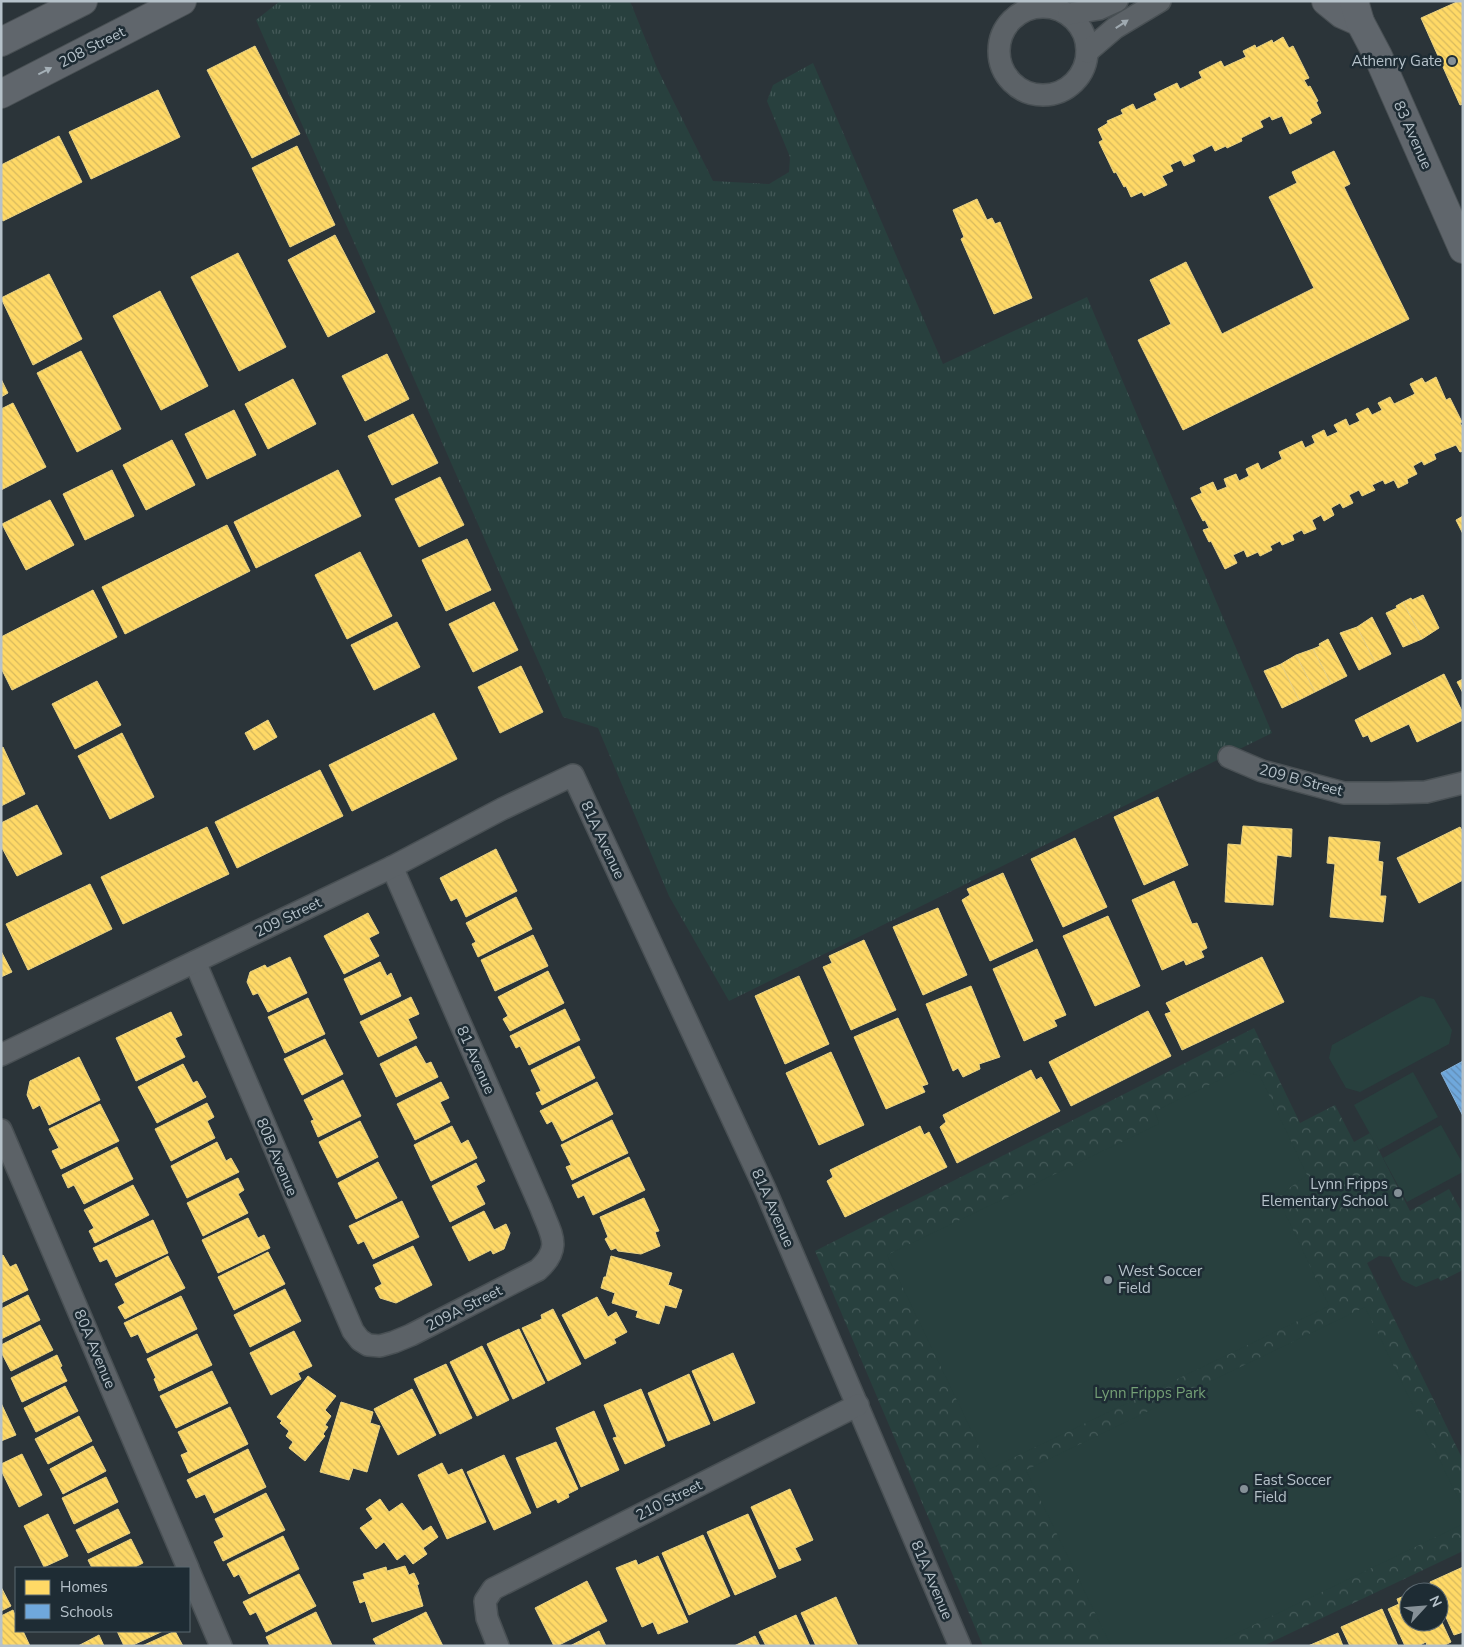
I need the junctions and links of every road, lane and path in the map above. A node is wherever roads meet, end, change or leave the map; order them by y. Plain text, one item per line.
1 (83, 1) edge
2 (182, 1) edge
3 (1118, 1) edge
4 (1160, 1) edge
5 (1326, 1) edge
6 (1357, 12) edge
7 (1069, 14) junction
8 (1, 42) edge
9 (1087, 52) junction
10 (1, 94) edge
11 (1463, 249) edge
12 (1229, 758) dead end
13 (573, 775) joint
14 (1463, 782) edge
15 (392, 867) junction
16 (194, 962) junction
17 (1, 1055) edge
18 (1, 1130) edge
19 (552, 1254) joint
20 (368, 1345) joint
21 (858, 1405) junction
22 (187, 1567) edge
23 (190, 1574) edge
24 (221, 1646) edge
25 (498, 1646) edge
26 (960, 1646) edge

1 - 8 main road
10 -> 2 main road, 208 Street
3 - 7 street
9 -> 4 street
5 - 6 main road, 83 Avenue
6 - 11 main road, 83 Avenue
7 - 9 street
7 - 9 street
12 - 14 street, 209 B Street
13 - 15 street, 209 Street
13 - 21 street, 81A Avenue
15 - 16 street, 209 Street
15 - 19 street, 81 Avenue
16 - 17 street, 209 Street
16 - 20 street, 80B Avenue
18 - 22 street, 80A Avenue
19 - 20 street, 209A Street
21 - 25 street, 210 Street
21 - 26 street, 81A Avenue
23 - 24 street, 80A Avenue

